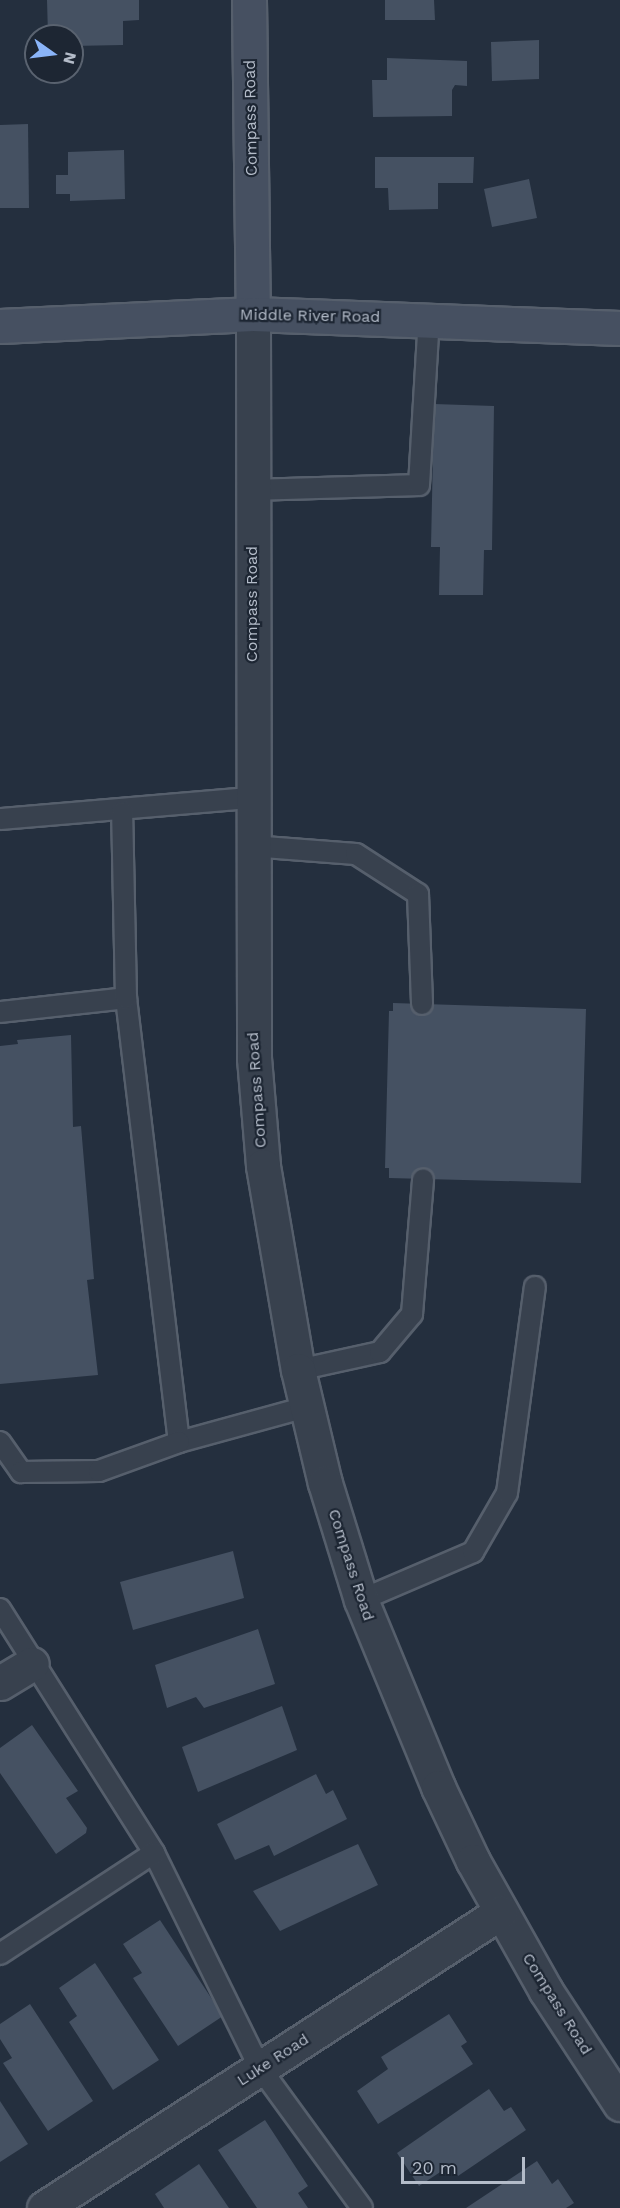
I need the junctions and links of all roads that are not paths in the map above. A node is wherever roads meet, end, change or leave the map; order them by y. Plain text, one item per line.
1 (249, 0) edge
2 (253, 314) junction
3 (429, 318) junction
4 (0, 326) edge
5 (620, 328) edge
6 (252, 490) junction
7 (251, 798) junction
8 (122, 812) junction
9 (0, 819) edge
10 (251, 846) junction
11 (126, 998) junction
12 (422, 1004) dead end
13 (0, 1012) edge
14 (423, 1179) dead end
15 (536, 1287) dead end
16 (298, 1370) junction
17 (306, 1407) junction
18 (0, 1442) edge
19 (179, 1442) junction
20 (361, 1600) junction
21 (0, 1609) edge
22 (32, 1664) junction
23 (0, 1683) edge
24 (154, 1853) junction
25 (501, 1912) junction
26 (0, 1954) edge
27 (260, 2068) junction
28 (620, 2104) edge
29 (44, 2208) edge
30 (362, 2208) edge

1 - 2 street, Compass Road
2 - 3 street, Middle River Road
2 - 4 street, Middle River Road
2 - 6 street, Compass Road
3 - 5 street, Middle River Road
3 - 6 lane
6 - 7 street, Compass Road
7 - 8 lane
7 - 10 street, Compass Road
8 - 9 lane
8 - 11 lane
10 - 12 lane
10 - 16 street, Compass Road
11 - 13 lane
11 - 19 lane
14 - 16 lane
15 - 20 lane
16 - 17 street, Compass Road
17 - 19 lane
17 - 20 street, Compass Road
18 - 19 lane
20 - 25 street, Compass Road
21 - 22 lane
22 - 23 street
22 - 24 lane
24 - 26 lane
24 - 27 lane
25 - 27 street, Luke Road
25 - 28 street, Compass Road
27 - 29 street, Luke Road
27 - 30 lane

